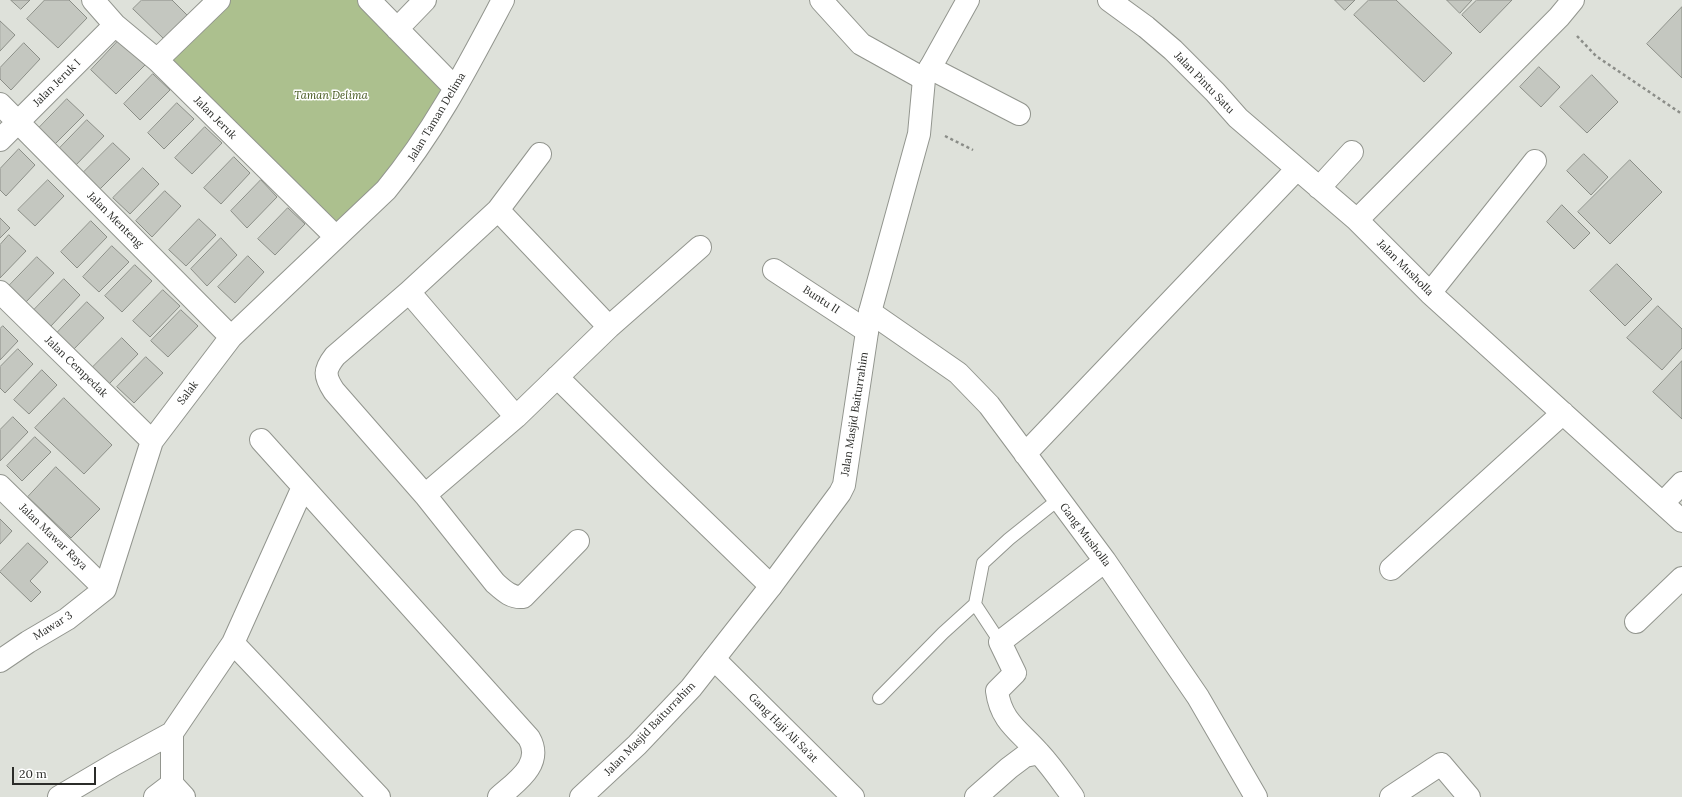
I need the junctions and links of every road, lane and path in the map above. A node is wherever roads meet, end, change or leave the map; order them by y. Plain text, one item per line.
1 (93, 0) edge
2 (219, 0) edge
3 (369, 0) edge
4 (425, 0) edge
5 (503, 0) edge
6 (821, 0) edge
7 (968, 0) edge
8 (1109, 0) edge
9 (1573, 0) edge
10 (1559, 17) junction
11 (115, 25) junction
12 (397, 30) junction
13 (157, 60) junction
14 (927, 74) junction
15 (455, 88) junction
16 (0, 104) edge
17 (1019, 114) dead end
18 (1682, 114) edge
19 (18, 122) junction
20 (0, 140) edge
21 (1352, 152) dead end
22 (540, 154) dead end
23 (1535, 161) dead end
24 (1296, 170) junction
25 (1320, 188) junction
26 (498, 210) junction
27 (1357, 220) junction
28 (336, 237) junction
29 (700, 247) dead end
30 (774, 270) dead end
31 (0, 292) edge
32 (409, 292) junction
33 (1430, 293) junction
34 (869, 321) junction
35 (609, 327) junction
36 (231, 336) junction
37 (558, 377) junction
38 (1563, 413) junction
39 (516, 417) junction
40 (261, 440) dead end
41 (152, 441) junction
42 (1024, 454) junction
43 (1682, 483) edge
44 (0, 486) edge
45 (303, 487) junction
46 (425, 495) junction
47 (1059, 499) junction
48 (1663, 503) junction
49 (1682, 521) edge
50 (578, 540) dead end
51 (1105, 561) junction
52 (1391, 570) dead end
53 (1682, 578) edge
54 (771, 586) junction
55 (105, 589) junction
56 (975, 604) junction
57 (1636, 622) dead end
58 (1000, 642) junction
59 (233, 643) junction
60 (714, 659) junction
61 (0, 661) edge
62 (879, 698) dead end
63 (172, 734) junction
64 (1039, 753) junction
65 (178, 790) edge
66 (59, 797) edge
67 (155, 797) edge
68 (379, 797) edge
69 (499, 797) edge
70 (581, 797) edge
71 (853, 797) edge
72 (976, 797) edge
73 (1073, 797) edge
74 (1256, 797) edge
75 (1391, 797) edge
76 (1469, 797) edge

1 - 11 street, Jalan Jeruk
2 - 13 street
3 - 12 street
4 - 12 street
5 - 15 street, Jalan Taman Delima
6 - 14 street
7 - 14 street, Jalan Masjid Baiturrahim
8 - 24 street, Jalan Pintu Satu
9 - 10 street
10 - 18 path
10 - 27 street
11 - 13 street, Jalan Jeruk
11 - 19 street, Jalan Jeruk I
12 - 15 street
13 - 28 street, Jalan Jeruk
14 - 17 street
14 - 34 street, Jalan Masjid Baiturrahim
15 - 28 street, Jalan Taman Delima
16 - 19 street, Jalan Menteng
19 - 20 street, Jalan Jeruk I
19 - 36 street, Jalan Menteng
21 - 25 street
22 - 26 street
23 - 33 street
24 - 25 street, Jalan Pintu Satu
24 - 42 street
25 - 27 street, Jalan Musholla
26 - 32 street
26 - 35 street
27 - 33 street, Jalan Musholla
28 - 36 street, Salak
29 - 35 street
30 - 34 street, Buntu II
31 - 41 street, Jalan Cempedak
32 - 39 street
32 - 46 street
33 - 38 street, Jalan Musholla
34 - 42 street, Gang Musholla
34 - 54 street, Jalan Masjid Baiturrahim
35 - 37 street
36 - 41 street, Salak
37 - 39 street
37 - 54 street
38 - 48 street, Jalan Musholla
38 - 52 street
39 - 46 street
40 - 45 street
41 - 55 street, Salak
42 - 47 street, Gang Musholla
43 - 48 street
44 - 55 street, Jalan Mawar Raya
45 - 59 street
45 - 69 street
46 - 50 street
47 - 51 street, Gang Musholla
47 - 56 lane
48 - 49 street, Jalan Musholla
51 - 58 street
51 - 74 street, Gang Musholla
53 - 57 street
54 - 60 street, Jalan Masjid Baiturrahim
55 - 61 street, Mawar 3
56 - 58 lane
56 - 62 lane
58 - 64 street
59 - 63 street
59 - 68 street
60 - 70 street, Jalan Masjid Baiturrahim
60 - 71 street, Gang Haji Ali Sa'at
63 - 65 street
63 - 66 street
64 - 72 street
64 - 73 street
65 - 67 street
75 - 76 street

